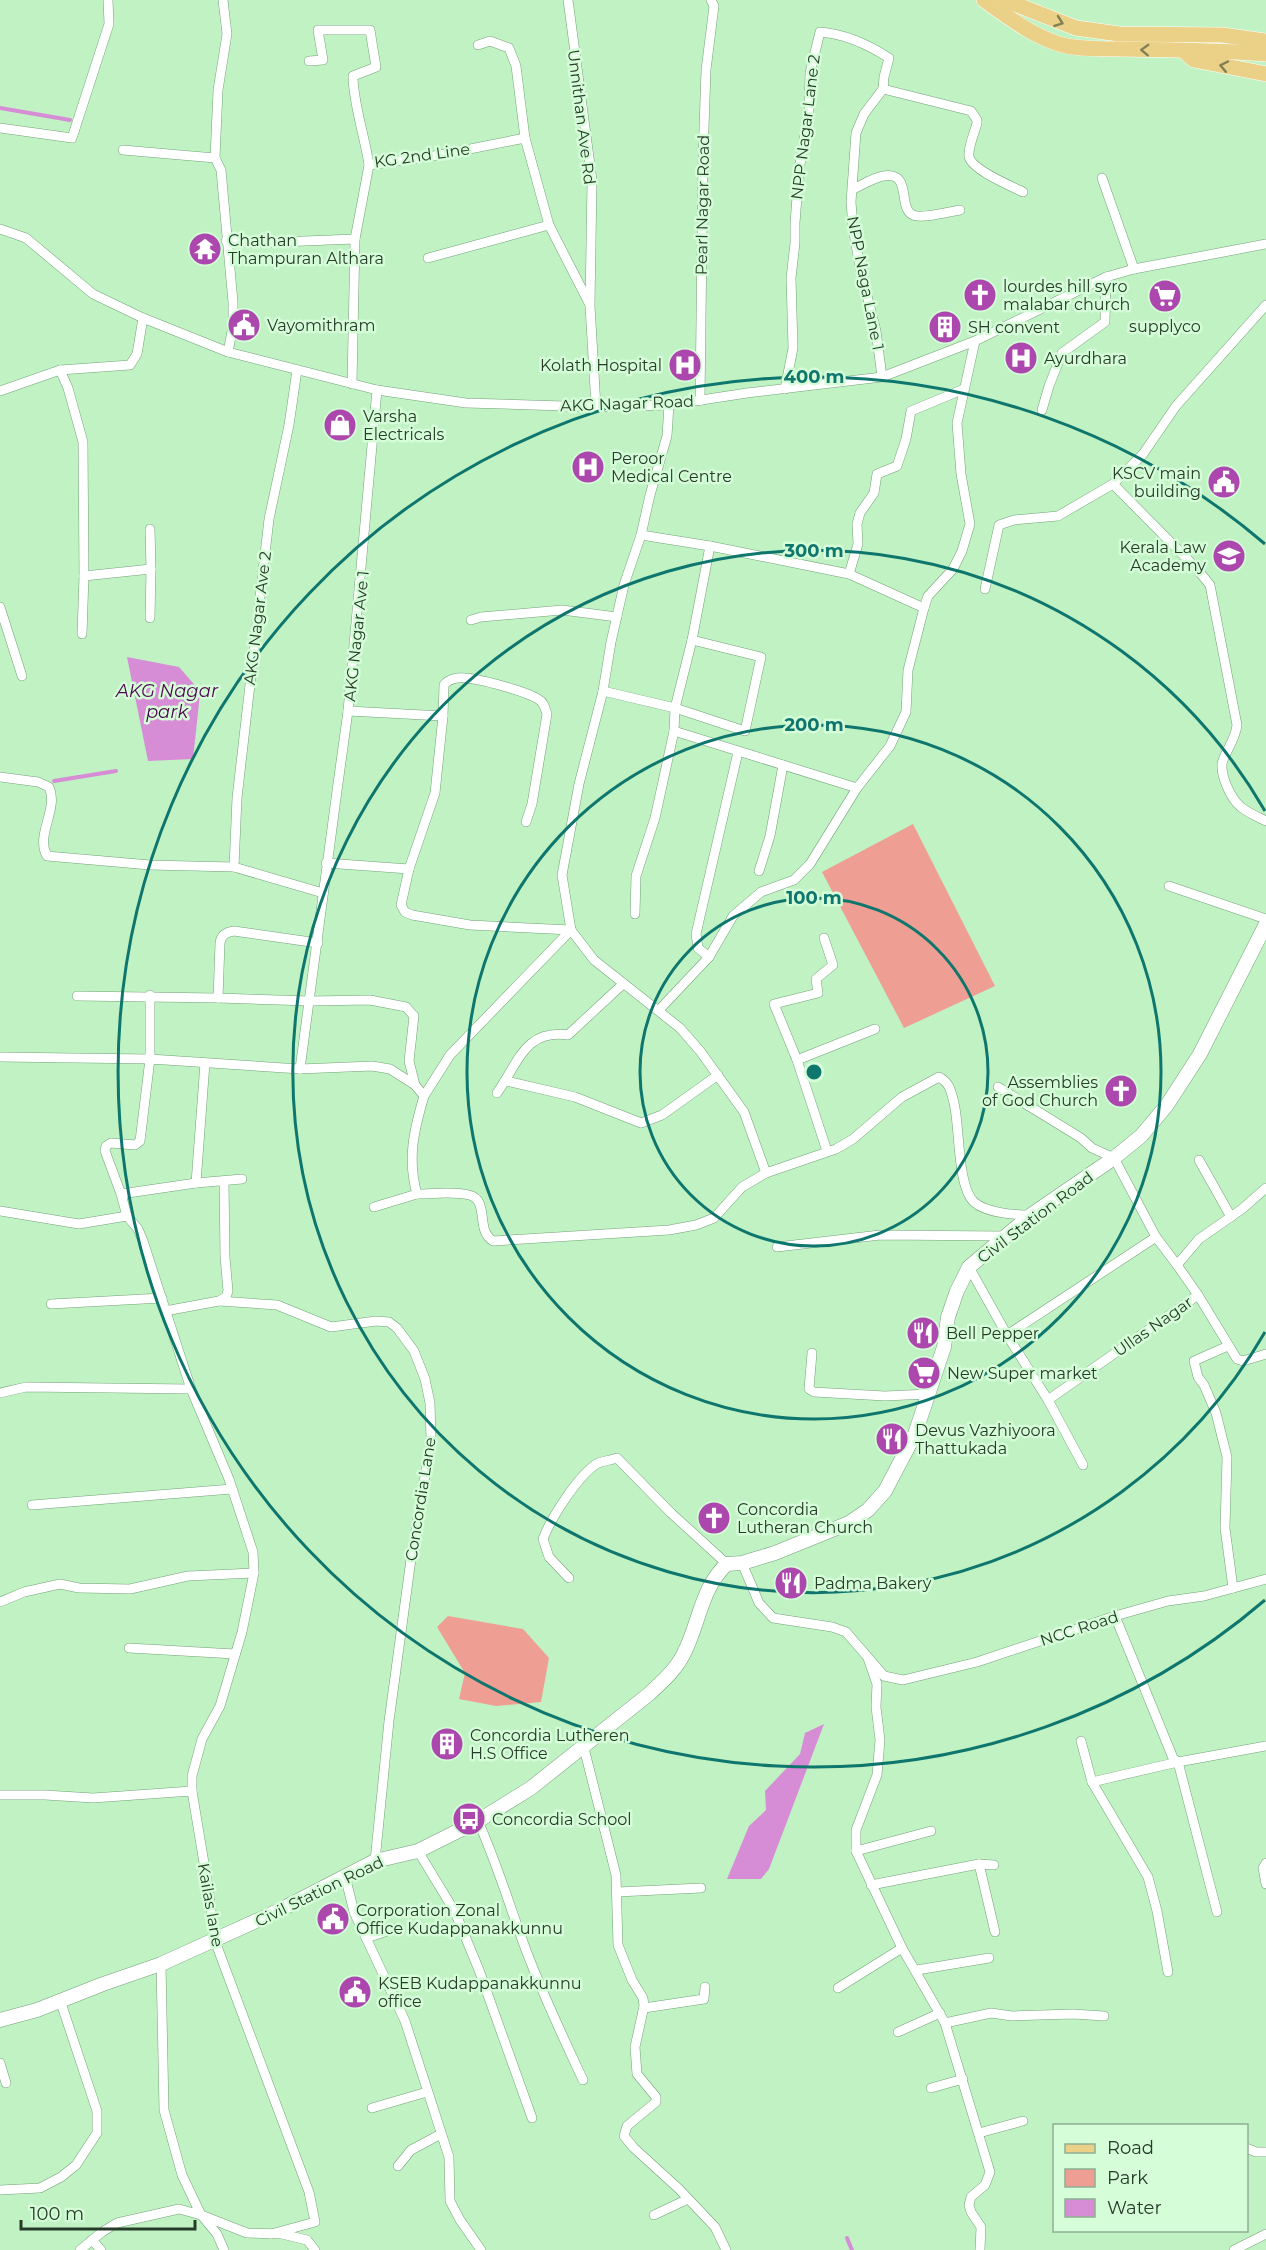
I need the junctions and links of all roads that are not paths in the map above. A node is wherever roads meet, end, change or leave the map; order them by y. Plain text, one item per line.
1 (108, 0) edge
2 (223, 0) edge
3 (568, 0) edge
4 (984, 0) edge
5 (1005, 0) edge
6 (712, 5) edge
7 (1017, 9) edge
8 (1187, 34) junction
9 (1266, 41) edge
10 (478, 45) dead end
11 (1184, 51) junction
12 (1266, 54) edge
13 (309, 61) dead end
14 (1266, 74) edge
15 (884, 89) junction
16 (0, 128) edge
17 (525, 138) junction
18 (123, 150) dead end
19 (215, 158) junction
20 (369, 165) junction
21 (1102, 178) dead end
22 (853, 189) junction
23 (1023, 192) dead end
24 (960, 210) dead end
25 (549, 225) junction
26 (0, 229) edge
27 (355, 239) junction
28 (226, 241) junction
29 (1266, 244) edge
30 (428, 258) dead end
31 (1134, 269) junction
32 (1106, 277) junction
33 (1266, 305) edge
34 (590, 306) junction
35 (143, 318) junction
36 (975, 341) junction
37 (228, 352) junction
38 (60, 370) junction
39 (297, 370) junction
40 (882, 377) junction
41 (352, 384) junction
42 (785, 389) junction
43 (964, 389) junction
44 (377, 390) junction
45 (0, 392) edge
46 (700, 401) junction
47 (669, 405) junction
48 (596, 407) junction
49 (1042, 410) dead end
50 (1113, 484) junction
51 (150, 529) dead end
52 (641, 535) junction
53 (710, 546) junction
54 (151, 569) junction
55 (849, 574) junction
56 (84, 576) junction
57 (985, 589) dead end
58 (0, 607) edge
59 (924, 608) junction
60 (617, 617) junction
61 (150, 618) dead end
62 (471, 620) dead end
63 (82, 634) dead end
64 (692, 640) junction
65 (22, 676) dead end
66 (603, 691) junction
67 (675, 708) junction
68 (348, 711) junction
69 (443, 716) junction
70 (674, 731) junction
71 (738, 752) junction
72 (783, 765) junction
73 (0, 777) edge
74 (857, 788) junction
75 (1266, 821) edge
76 (526, 822) dead end
77 (326, 863) junction
78 (234, 867) junction
79 (409, 869) junction
80 (759, 871) dead end
81 (1169, 886) dead end
82 (323, 893) junction
83 (635, 914) dead end
84 (1266, 921) edge
85 (571, 930) junction
86 (824, 938) dead end
87 (318, 943) junction
88 (709, 957) junction
89 (623, 984) junction
90 (150, 995) junction
91 (77, 996) dead end
92 (219, 998) junction
93 (310, 1001) junction
94 (659, 1010) junction
95 (875, 1029) dead end
96 (0, 1057) edge
97 (150, 1059) junction
98 (797, 1060) junction
99 (205, 1063) junction
100 (300, 1069) junction
101 (718, 1075) junction
102 (506, 1081) junction
103 (416, 1085) junction
104 (998, 1087) dead end
105 (497, 1093) dead end
106 (424, 1096) junction
107 (827, 1151) junction
108 (1114, 1158) junction
109 (1199, 1160) dead end
110 (766, 1173) junction
111 (242, 1179) dead end
112 (224, 1181) junction
113 (196, 1183) junction
114 (1266, 1188) edge
115 (122, 1194) junction
116 (417, 1194) junction
117 (374, 1207) dead end
118 (0, 1211) edge
119 (1031, 1215) junction
120 (127, 1216) junction
121 (1231, 1217) junction
122 (1005, 1236) junction
123 (1156, 1236) junction
124 (777, 1247) dead end
125 (1177, 1265) junction
126 (969, 1268) junction
127 (1198, 1295) junction
128 (162, 1298) junction
129 (219, 1301) junction
130 (51, 1304) dead end
131 (165, 1311) junction
132 (1007, 1335) junction
133 (1228, 1346) junction
134 (812, 1353) dead end
135 (1266, 1353) edge
136 (191, 1389) junction
137 (0, 1393) edge
138 (929, 1394) junction
139 (1048, 1400) junction
140 (1083, 1465) dead end
141 (232, 1489) junction
142 (32, 1505) dead end
143 (742, 1563) junction
144 (727, 1564) junction
145 (254, 1573) junction
146 (569, 1578) dead end
147 (1266, 1579) edge
148 (1233, 1588) junction
149 (0, 1602) edge
150 (1115, 1616) junction
151 (129, 1647) dead end
152 (235, 1654) junction
153 (868, 1658) junction
154 (1081, 1741) dead end
155 (1266, 1746) edge
156 (584, 1748) junction
157 (1178, 1762) junction
158 (1092, 1782) junction
159 (192, 1791) junction
160 (0, 1796) edge
161 (478, 1821) junction
162 (931, 1831) dead end
163 (418, 1851) junction
164 (856, 1851) junction
165 (375, 1861) junction
166 (1266, 1863) edge
167 (979, 1864) junction
168 (994, 1865) dead end
169 (345, 1876) junction
170 (1266, 1884) edge
171 (871, 1885) junction
172 (701, 1888) dead end
173 (616, 1892) junction
174 (1217, 1912) dead end
175 (397, 1928) dead end
176 (995, 1932) dead end
177 (366, 1938) junction
178 (215, 1941) junction
179 (902, 1948) junction
180 (989, 1958) dead end
181 (162, 1964) junction
182 (917, 1971) junction
183 (1168, 1972) dead end
184 (705, 1987) dead end
185 (838, 1988) dead end
186 (60, 2000) junction
187 (644, 2008) junction
188 (940, 2013) junction
189 (1104, 2016) dead end
190 (0, 2020) edge
191 (945, 2022) junction
192 (898, 2032) dead end
193 (0, 2063) edge
194 (963, 2079) junction
195 (583, 2080) dead end
196 (6, 2083) dead end
197 (931, 2088) dead end
198 (427, 2092) junction
199 (372, 2108) dead end
200 (532, 2118) dead end
201 (1023, 2121) dead end
202 (979, 2133) junction
203 (441, 2134) junction
204 (1248, 2149) edge
205 (1266, 2152) edge
206 (398, 2166) dead end
207 (0, 2190) edge
208 (688, 2199) junction
209 (201, 2215) junction
210 (654, 2215) dead end
211 (271, 2234) junction
212 (1266, 2234) edge
213 (92, 2240) junction
214 (80, 2250) edge
215 (101, 2250) edge
216 (224, 2250) edge
217 (315, 2250) edge
218 (481, 2250) edge
219 (726, 2250) edge
220 (980, 2250) edge
221 (1234, 2250) edge

1 - 16 street
2 - 19 street
3 - 34 street, Unnithan Ave Rd
4 - 7 main road
5 - 7 main road
6 - 46 street, Pearl Nagar Road
7 -> 8 main road
11 -> 7 main road
8 - 9 main road
8 - 11 main road
10 - 17 street
11 - 12 main road
14 -> 11 main road
13 - 20 street, KG 2nd Line
15 - 22 street, NPP Naga Lane 1
15 - 23 street
15 - 42 street, NPP Nagar Lane 2
17 - 20 street, KG 2nd Line
17 - 25 street
18 - 19 street
19 - 28 street
20 - 27 street
21 - 31 street
22 - 24 street
22 - 40 street, NPP Naga Lane 1
25 - 30 street
25 - 34 street
26 - 35 street, AKG Nagar Road
27 - 28 street
27 - 41 street
28 - 37 street
29 - 31 street, AKG Nagar Road
31 - 32 street, AKG Nagar Road
32 - 36 street, AKG Nagar Road
32 - 49 street
33 - 50 street
34 - 48 street, Unnithan Ave Rd
35 - 37 street, AKG Nagar Road
35 - 38 street
36 - 40 street, AKG Nagar Road
36 - 43 street
37 - 39 street, AKG Nagar Road
38 - 45 street
38 - 56 street
39 - 41 street, AKG Nagar Road
39 - 78 street, AKG Nagar Ave 2
40 - 42 street, AKG Nagar Road
41 - 44 street, AKG Nagar Road
42 - 46 street, AKG Nagar Road
43 - 55 street
43 - 59 street
44 - 48 street, AKG Nagar Road
44 - 68 street, AKG Nagar Ave 1
46 - 47 street, AKG Nagar Road
47 - 48 street, AKG Nagar Road
47 - 52 street
50 - 57 street
50 - 75 street
51 - 54 street
52 - 53 street
52 - 60 street
53 - 55 street
53 - 64 street
54 - 56 street
54 - 61 street
55 - 59 street
56 - 63 street
58 - 65 street
59 - 74 street
60 - 62 street
60 - 66 street
64 - 67 street
64 - 67 street
66 - 67 street
66 - 85 street
67 - 70 street
68 - 69 street, AKG Nagar Ave 1
68 - 77 street
69 - 76 street
69 - 79 street
70 - 71 street
70 - 83 street
71 - 72 street
71 - 88 street
72 - 74 street
72 - 80 street
73 - 78 street
74 - 88 street
77 - 79 street
77 - 82 street
78 - 82 street
79 - 85 street
81 - 84 street
82 - 87 street
84 - 108 main road, Civil Station Road
85 - 89 street
85 - 106 street
86 - 98 street
87 - 92 street
87 - 93 street
88 - 94 street
89 - 94 street
89 - 102 street
90 - 91 street
90 - 92 street
90 - 97 street
92 - 93 street
93 - 100 street
93 - 103 street
94 - 101 street
95 - 98 street
96 - 97 street
97 - 99 street
97 - 115 street
98 - 107 street
99 - 100 street
99 - 113 street
100 - 103 street
101 - 102 street
101 - 110 street
102 - 105 street
103 - 106 street
104 - 108 street
106 - 116 street
107 - 110 street
107 - 119 street
108 - 119 main road, Civil Station Road
108 - 123 street, Ullas Nagar
109 - 121 street
110 - 116 street
111 - 112 street
112 - 113 street
112 - 129 street
113 - 115 street
114 - 121 street
115 - 120 street
116 - 117 street
118 - 120 street
119 - 122 main road, Civil Station Road
120 - 128 street
121 - 125 street
122 - 124 street
122 - 126 main road, Civil Station Road
123 - 125 street, Ullas Nagar
123 - 132 street
125 - 127 street, Ullas Nagar
126 - 132 street
126 - 138 main road, Civil Station Road
127 - 133 street
127 - 139 street, Ullas Nagar
128 - 130 street
128 - 131 street
129 - 131 street
129 - 165 street, Concordia Lane
131 - 136 street
132 - 139 street
133 - 135 street
133 - 148 street
134 - 138 street
136 - 137 street
136 - 141 street
138 - 143 main road, Civil Station Road
139 - 140 street
141 - 142 street
141 - 145 street
143 - 144 main road, Civil Station Road
143 - 153 street
144 - 146 street
144 - 156 main road, Civil Station Road
145 - 149 street
145 - 152 street, Kailas lane
147 - 148 street, NCC Road
148 - 150 street, NCC Road
150 - 153 street, NCC Road
150 - 157 street
151 - 152 street
152 - 159 street, Kailas lane
153 - 164 street
154 - 158 street
155 - 157 street
156 - 161 main road, Civil Station Road
156 - 173 street
157 - 158 street
157 - 174 street
158 - 183 street
159 - 160 street
159 - 178 street, Kailas lane
161 - 163 main road, Civil Station Road
161 - 195 street
162 - 164 street
163 - 165 main road, Civil Station Road
163 - 200 street
164 - 171 street
165 - 169 main road, Civil Station Road
166 - 170 street
167 - 168 street
167 - 171 street
167 - 176 street
169 - 177 street
169 - 178 main road, Civil Station Road
171 - 179 street
172 - 173 street
173 - 187 street
175 - 177 street
177 - 198 street
178 - 181 main road, Civil Station Road
178 - 211 street, Kailas lane
179 - 182 street
179 - 185 street
180 - 182 street
181 - 186 main road, Civil Station Road
181 - 209 street
182 - 188 street
184 - 187 street
186 - 190 main road, Civil Station Road
186 - 207 street
187 - 208 street
188 - 191 street
188 - 192 street
189 - 191 street
191 - 194 street
193 - 196 street
194 - 197 street
194 - 202 street
198 - 199 street
198 - 203 street
201 - 202 street
202 - 220 street
203 - 206 street
203 - 218 street
204 - 205 street
208 - 210 street
208 - 219 street
209 - 211 street
209 - 213 street
209 - 216 street
211 - 217 street
212 - 221 street
213 - 214 street
213 - 215 street

